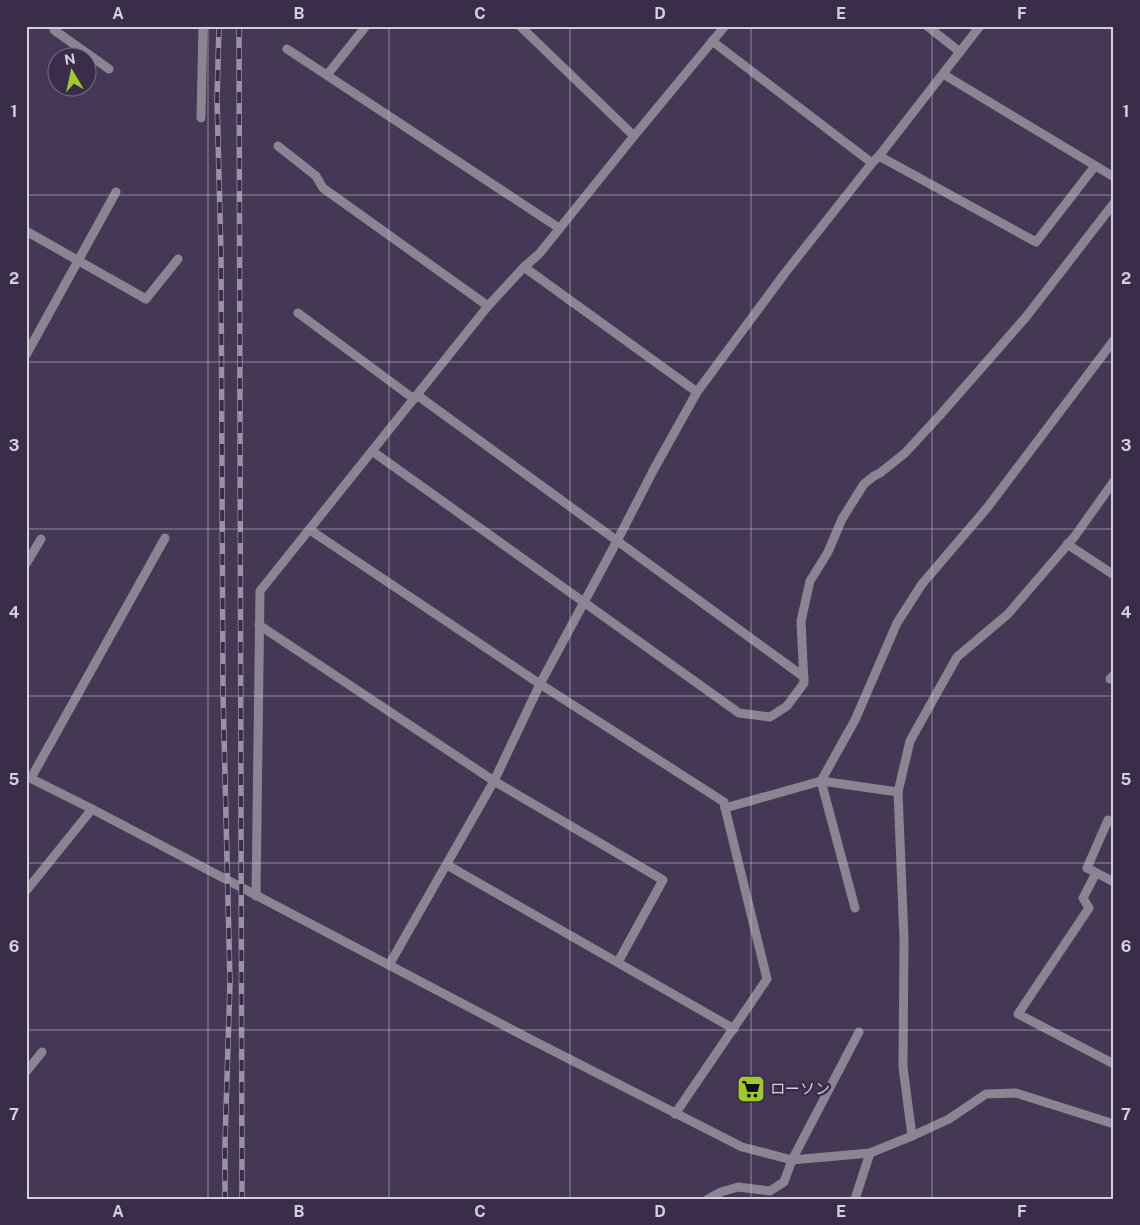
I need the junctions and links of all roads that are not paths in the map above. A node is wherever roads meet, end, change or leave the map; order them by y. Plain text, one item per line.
1 (57, 26) edge
2 (203, 26) edge
3 (366, 26) edge
4 (520, 26) edge
5 (724, 26) edge
6 (927, 26) edge
7 (980, 26) edge
8 (712, 41) junction
9 (287, 49) dead end
10 (960, 52) junction
11 (109, 69) dead end
12 (943, 74) junction
13 (327, 75) junction
14 (201, 118) dead end
15 (634, 136) junction
16 (278, 146) dead end
17 (876, 159) junction
18 (1095, 166) junction
19 (1114, 177) edge
20 (116, 192) dead end
21 (1114, 204) edge
22 (559, 228) junction
23 (26, 231) edge
24 (178, 259) dead end
25 (78, 260) junction
26 (524, 267) junction
27 (488, 306) junction
28 (298, 314) dead end
29 (1114, 340) edge
30 (26, 355) edge
31 (697, 392) junction
32 (416, 397) junction
33 (372, 450) junction
34 (1114, 480) edge
35 (310, 530) junction
36 (165, 538) dead end
37 (40, 539) dead end
38 (617, 541) junction
39 (1068, 544) junction
40 (26, 564) edge
41 (1114, 576) edge
42 (584, 602) junction
43 (260, 625) junction
44 (804, 677) junction
45 (540, 684) junction
46 (28, 777) edge
47 (494, 781) junction
48 (821, 781) junction
49 (898, 792) junction
50 (725, 808) junction
51 (92, 809) junction
52 (1114, 823) edge
53 (447, 865) junction
54 (1096, 873) junction
55 (1114, 882) edge
56 (26, 891) edge
57 (256, 896) junction
58 (855, 908) dead end
59 (618, 962) junction
60 (389, 965) junction
61 (734, 1029) junction
62 (859, 1032) dead end
63 (42, 1052) dead end
64 (1114, 1064) edge
65 (26, 1072) edge
66 (675, 1114) junction
67 (1114, 1124) edge
68 (912, 1136) junction
69 (870, 1153) junction
70 (792, 1160) junction
71 (708, 1199) edge
72 (855, 1199) edge

1 - 11 street
2 - 14 street
3 - 13 street
4 - 15 street
5 - 8 street
6 - 10 street
7 - 10 street
8 - 15 street
8 - 17 street
9 - 13 street
10 - 12 street
12 - 17 street
12 - 18 street
13 - 22 street
15 - 22 street
16 - 27 street
17 - 18 street
17 - 31 street
18 - 19 street
20 - 25 street
21 - 44 street
22 - 26 street
23 - 25 street
24 - 25 street
25 - 30 street
26 - 27 street
26 - 31 street
27 - 32 street
28 - 32 street
29 - 48 street
31 - 38 street
32 - 33 street
32 - 38 street
33 - 35 street
33 - 42 street
34 - 39 street
35 - 43 street
35 - 45 street
36 - 46 street
37 - 40 street
38 - 42 street
38 - 44 street
39 - 41 street
39 - 49 street
42 - 44 street
42 - 45 street
43 - 47 street
43 - 57 street
45 - 47 street
45 - 50 street
46 - 51 street
47 - 53 street
47 - 59 street
48 - 49 street
48 - 50 street
48 - 58 street
49 - 68 street
50 - 61 street
51 - 56 street
51 - 57 street
52 - 54 street
53 - 59 street
53 - 60 street
54 - 55 street
54 - 64 street
57 - 60 street
59 - 61 street
60 - 66 street
61 - 66 street
62 - 70 street
63 - 65 street
66 - 70 street
67 - 68 street
68 - 69 street
69 - 70 street
69 - 72 street
70 - 71 street

